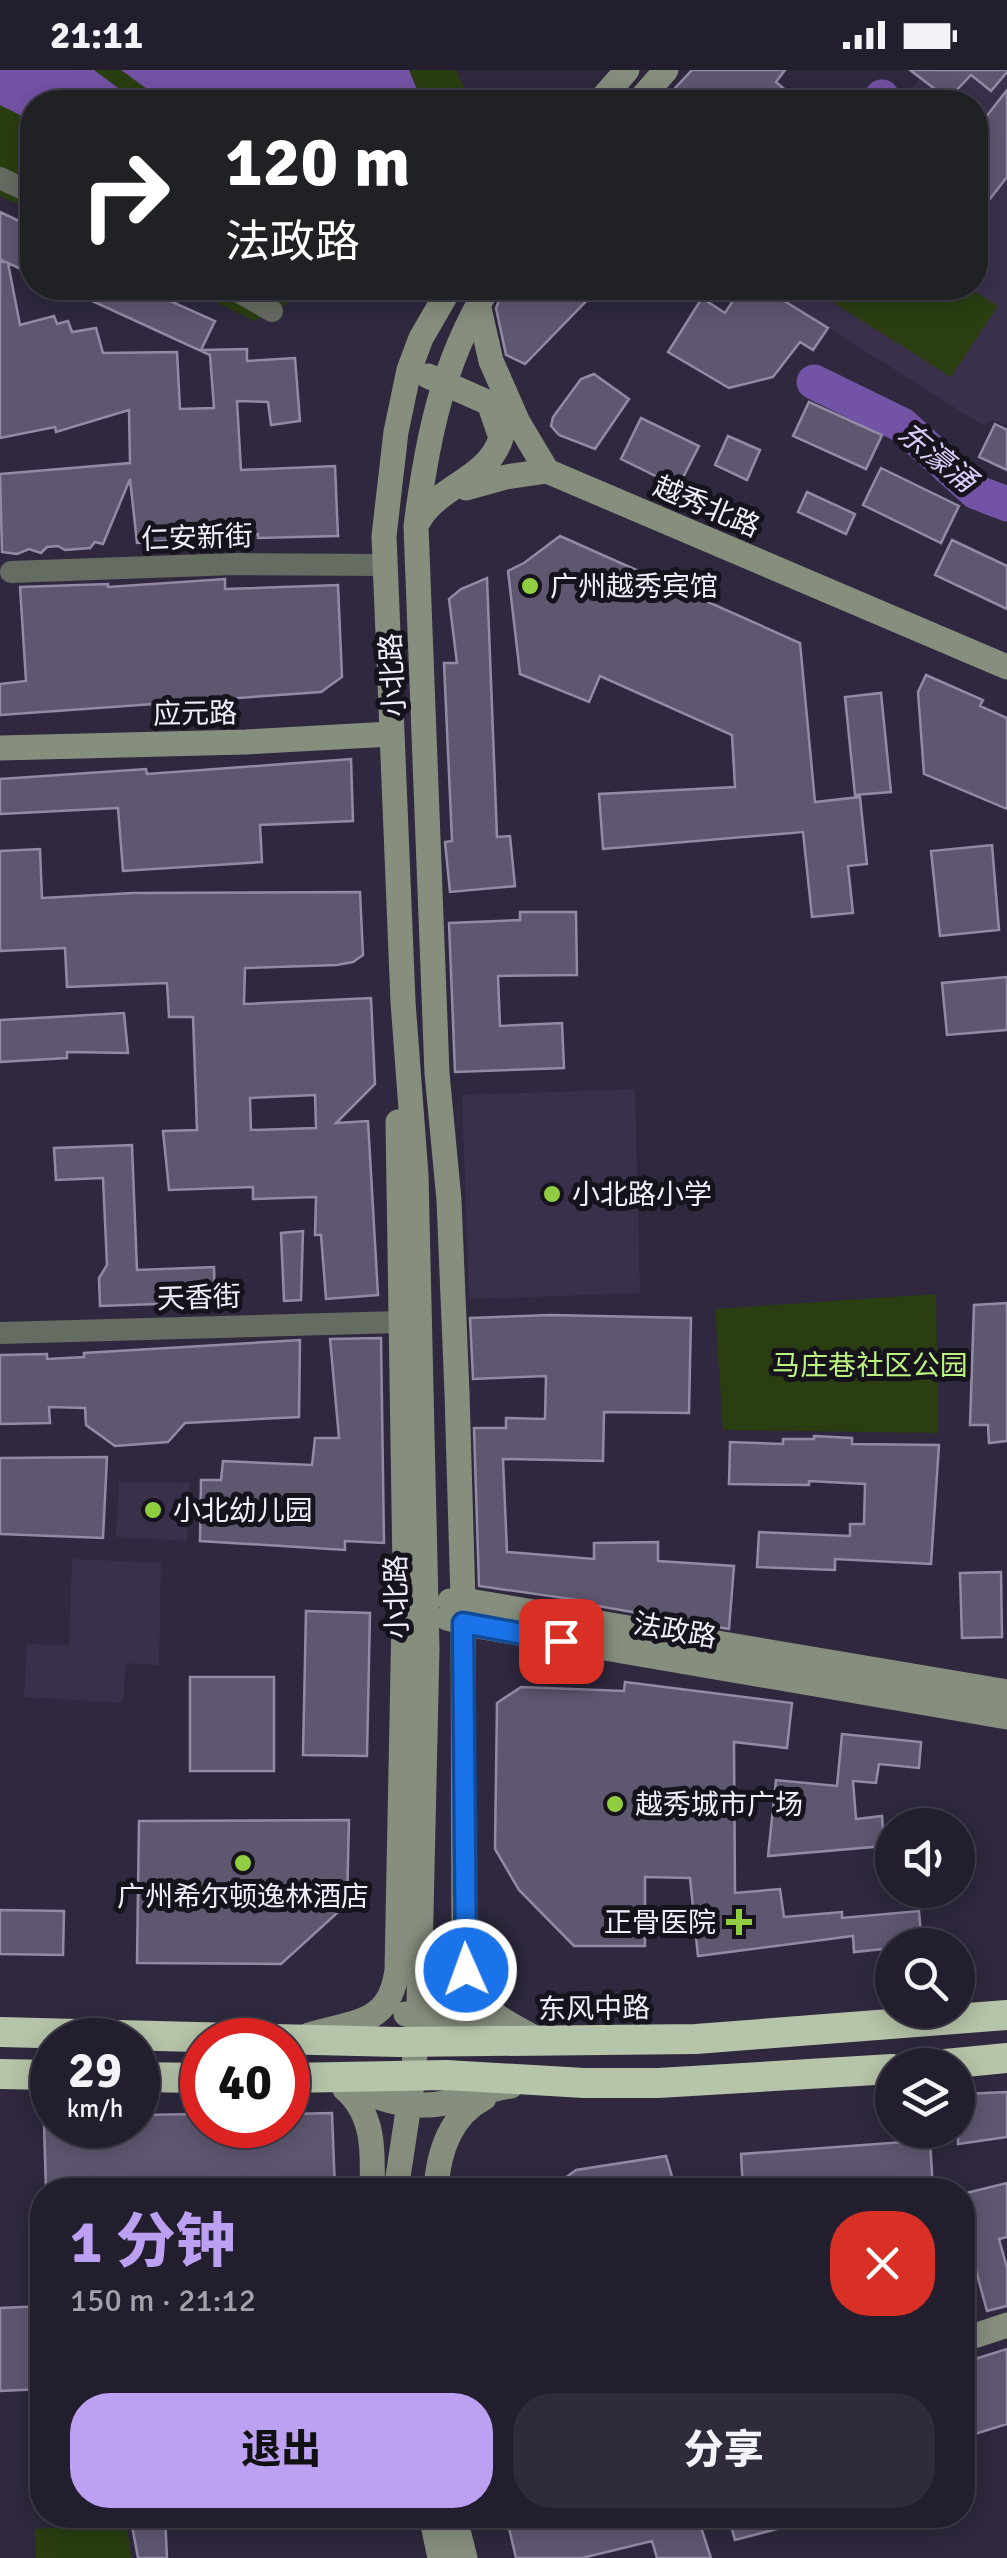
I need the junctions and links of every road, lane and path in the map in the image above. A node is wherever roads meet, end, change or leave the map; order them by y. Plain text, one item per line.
1 (626, 70) edge
2 (666, 70) edge
3 (608, 90) edge
4 (648, 90) edge
5 (253, 300) edge
6 (443, 300) edge
7 (481, 300) edge
8 (483, 300) edge
9 (272, 311) dead end
10 (409, 370) junction
11 (443, 381) junction
12 (489, 403) junction
13 (519, 424) junction
14 (547, 471) junction
15 (442, 496) junction
16 (416, 526) junction
17 (384, 565) junction
18 (11, 572) dead end
19 (1007, 666) edge
20 (391, 734) junction
21 (0, 748) edge
22 (403, 1002) junction
23 (438, 1073) junction
24 (425, 1220) junction
25 (400, 1322) junction
26 (0, 1332) edge
27 (403, 1506) junction
28 (460, 1511) junction
29 (404, 1603) junction
30 (463, 1612) junction
31 (1007, 1692) edge
32 (1007, 1717) edge
33 (464, 1950) junction
34 (398, 1953) junction
35 (1007, 2015) edge
36 (0, 2032) edge
37 (310, 2034) edge
38 (180, 2036) edge
39 (310, 2038) edge
40 (539, 2040) junction
41 (1007, 2058) edge
42 (975, 2061) edge
43 (875, 2070) edge
44 (0, 2074) edge
45 (30, 2075) edge
46 (329, 2076) junction
47 (310, 2077) edge
48 (539, 2081) junction
49 (373, 2158) junction
50 (372, 2178) edge
51 (398, 2178) edge
52 (414, 2178) edge
53 (437, 2178) edge
54 (1007, 2326) edge
55 (975, 2336) edge
56 (427, 2528) edge
57 (432, 2528) edge
58 (457, 2528) edge
59 (426, 2558) edge
60 (440, 2558) edge
61 (464, 2558) edge

1 - 3 main road
2 - 4 main road
5 - 9 street
6 - 10 main road, 小北路
7 - 11 main road, 小北路
8 - 13 main road
10 - 11 main road
10 - 17 main road, 小北路
11 - 12 main road
11 - 16 main road, 小北路
12 - 13 main road
12 - 15 main road
13 - 14 main road
14 - 15 main road
14 - 19 main road, 越秀北路
15 - 16 main road
16 - 23 main road, 小北路
17 - 18 street, 仁安新街
17 - 20 main road, 小北路
20 - 21 main road, 应元路
20 - 22 main road, 小北路
22 - 24 main road, 小北路
22 - 25 main road, 小北路
23 - 24 main road, 小北路
23 - 28 main road, 小北路
24 - 51 main road, 小北路
24 - 52 main road, 小北路
25 - 26 street, 天香街
25 - 27 main road, 小北路
27 - 28 main road
27 - 29 main road, 小北路
28 - 30 main road, 小北路
29 - 30 main road, 法政路
29 - 34 main road, 小北路
30 - 31 main road, 法政路
30 - 32 main road, 法政路
30 - 33 main road, 小北路
33 - 34 main road
33 - 40 main road, 小北路
34 - 37 main road, 小北路
35 - 40 highway, 东风中路
36 - 38 highway, 东风中路
39 - 40 highway, 东风中路
41 - 42 highway
43 - 48 highway
44 - 45 highway
46 - 47 highway
46 - 48 highway
46 - 49 main road
48 - 53 main road
49 - 50 main road
49 - 53 main road
54 - 55 main road
56 - 59 main road
57 - 60 main road
58 - 61 main road

